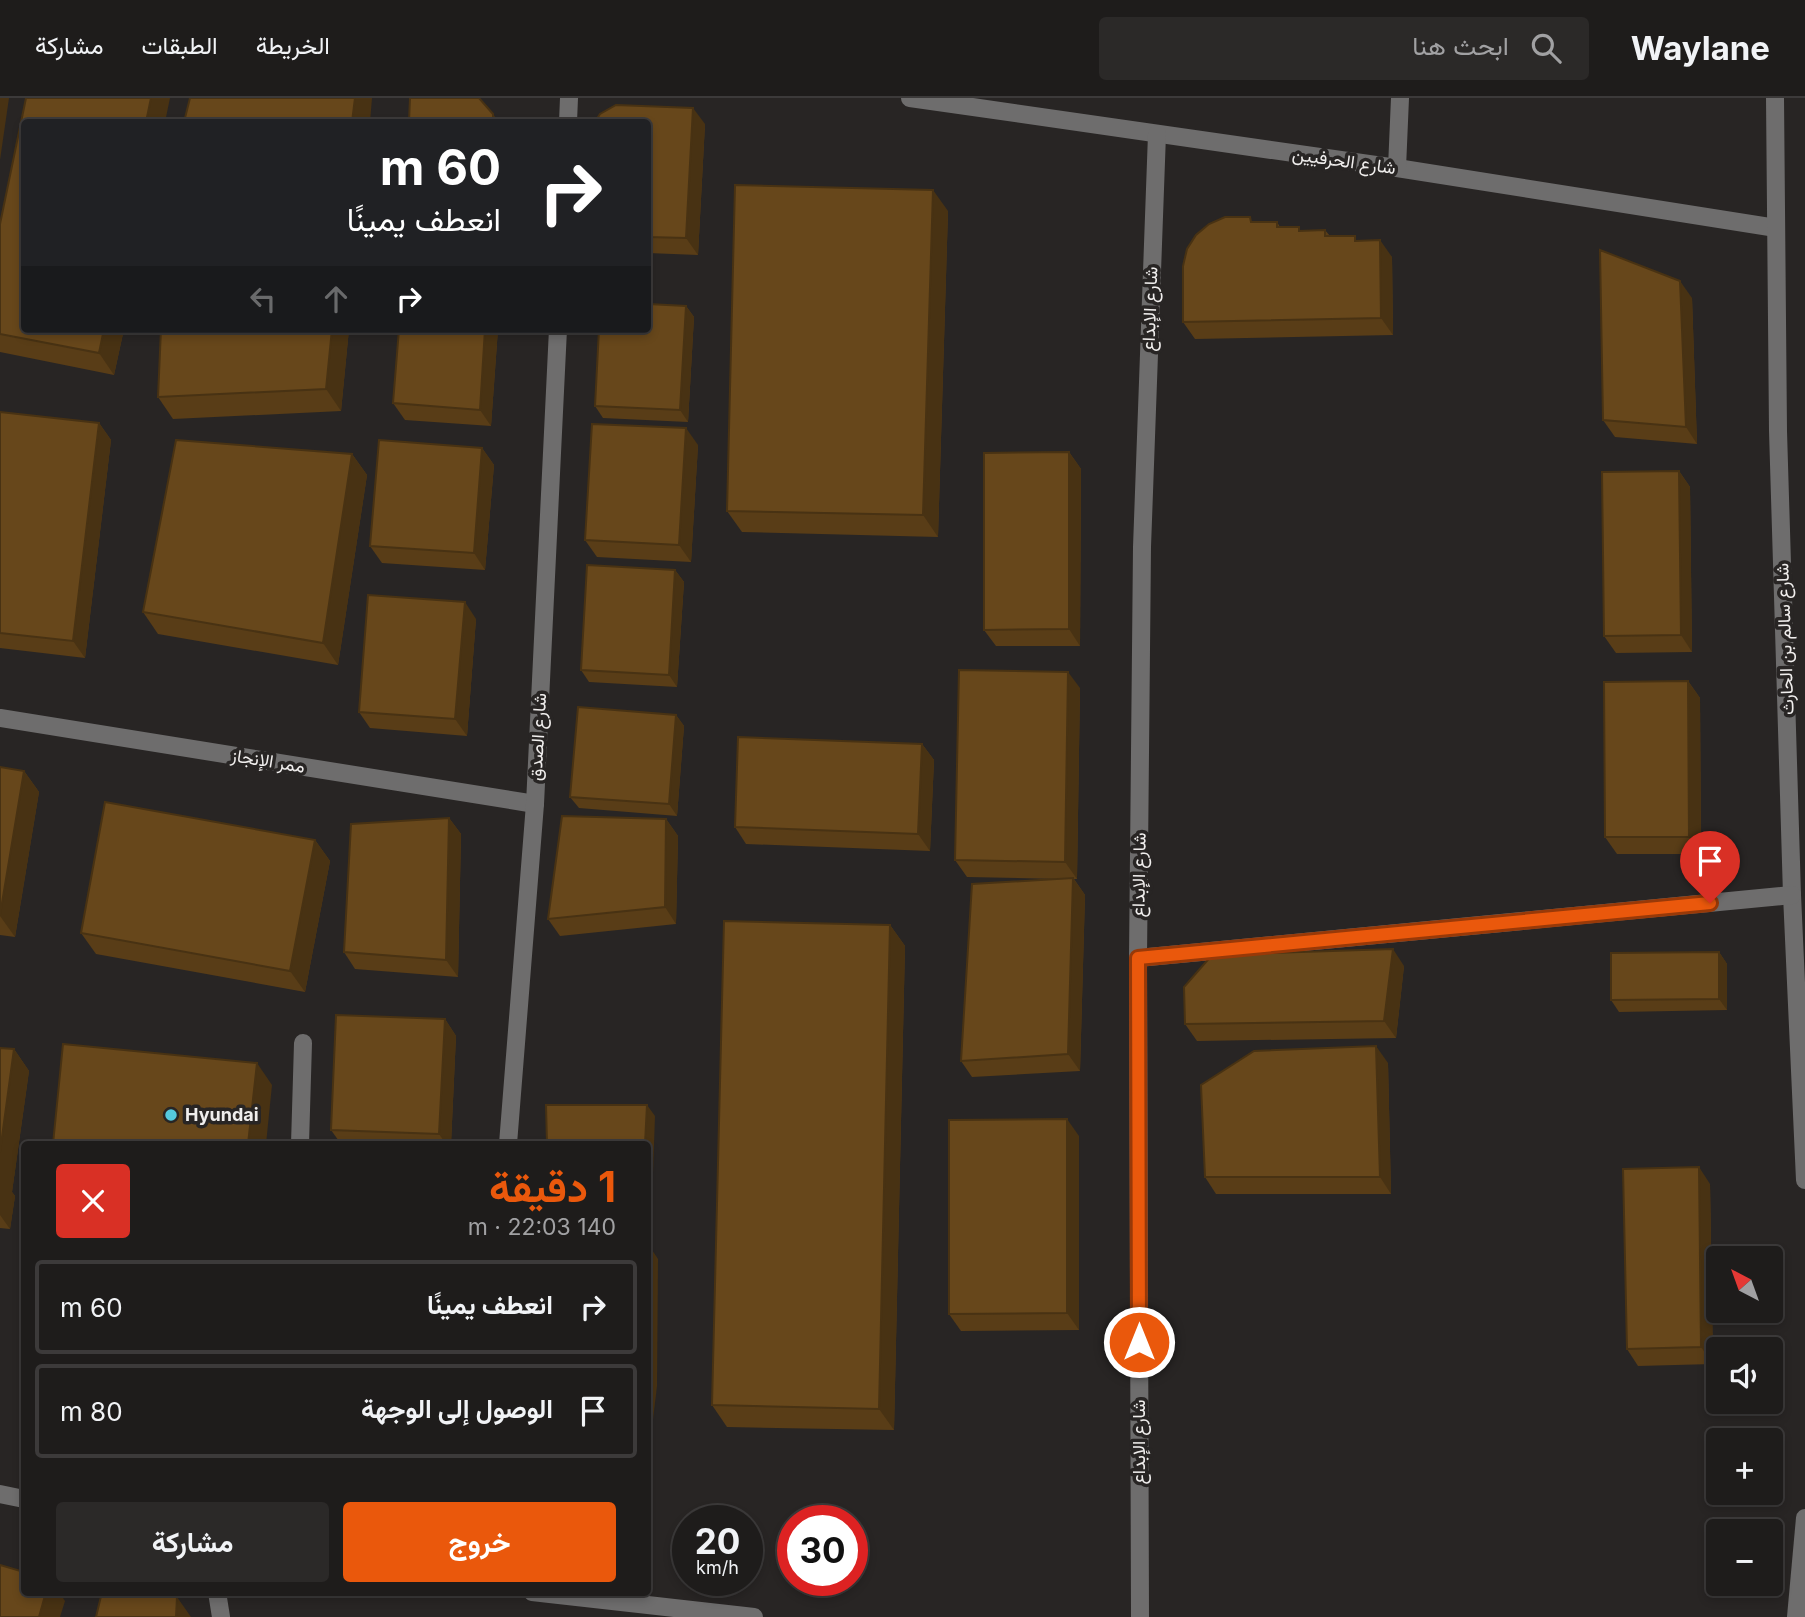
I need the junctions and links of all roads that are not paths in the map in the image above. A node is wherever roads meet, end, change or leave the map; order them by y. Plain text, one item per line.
1 (569, 98) edge
2 (910, 98) edge
3 (1400, 98) edge
4 (1775, 98) edge
5 (568, 119) edge
6 (1157, 134) junction
7 (1397, 168) junction
8 (1776, 228) junction
9 (558, 333) edge
10 (0, 718) edge
11 (1796, 727) edge
12 (535, 804) junction
13 (1792, 895) junction
14 (1138, 958) junction
15 (303, 1043) dead end
16 (300, 1141) edge
17 (508, 1141) edge
18 (1805, 1180) edge
19 (0, 1494) edge
20 (21, 1498) edge
21 (1805, 1518) edge
22 (218, 1596) edge
23 (568, 1596) edge
24 (221, 1617) edge
25 (754, 1617) edge
26 (1140, 1617) edge
27 (1796, 1617) edge

1 - 5 street
2 - 6 street, شارع الحرفيين
3 - 7 street
4 - 8 street, شارع سالم بن الحارث
6 - 7 street, شارع الحرفيين
6 - 14 street, شارع الإبداع
7 - 8 street, شارع الحرفيين
8 - 11 street, شارع سالم بن الحارث
9 - 12 street, شارع الصدق
10 - 12 street, ممر الإنجاز
11 - 13 street, شارع سالم بن الحارث
12 - 17 street, شارع الصدق
13 - 14 street
13 - 18 street, شارع سالم بن الحارث
14 - 26 street, شارع الإبداع
15 - 16 street
19 - 20 street
21 - 27 street
22 - 24 street
23 - 25 street

